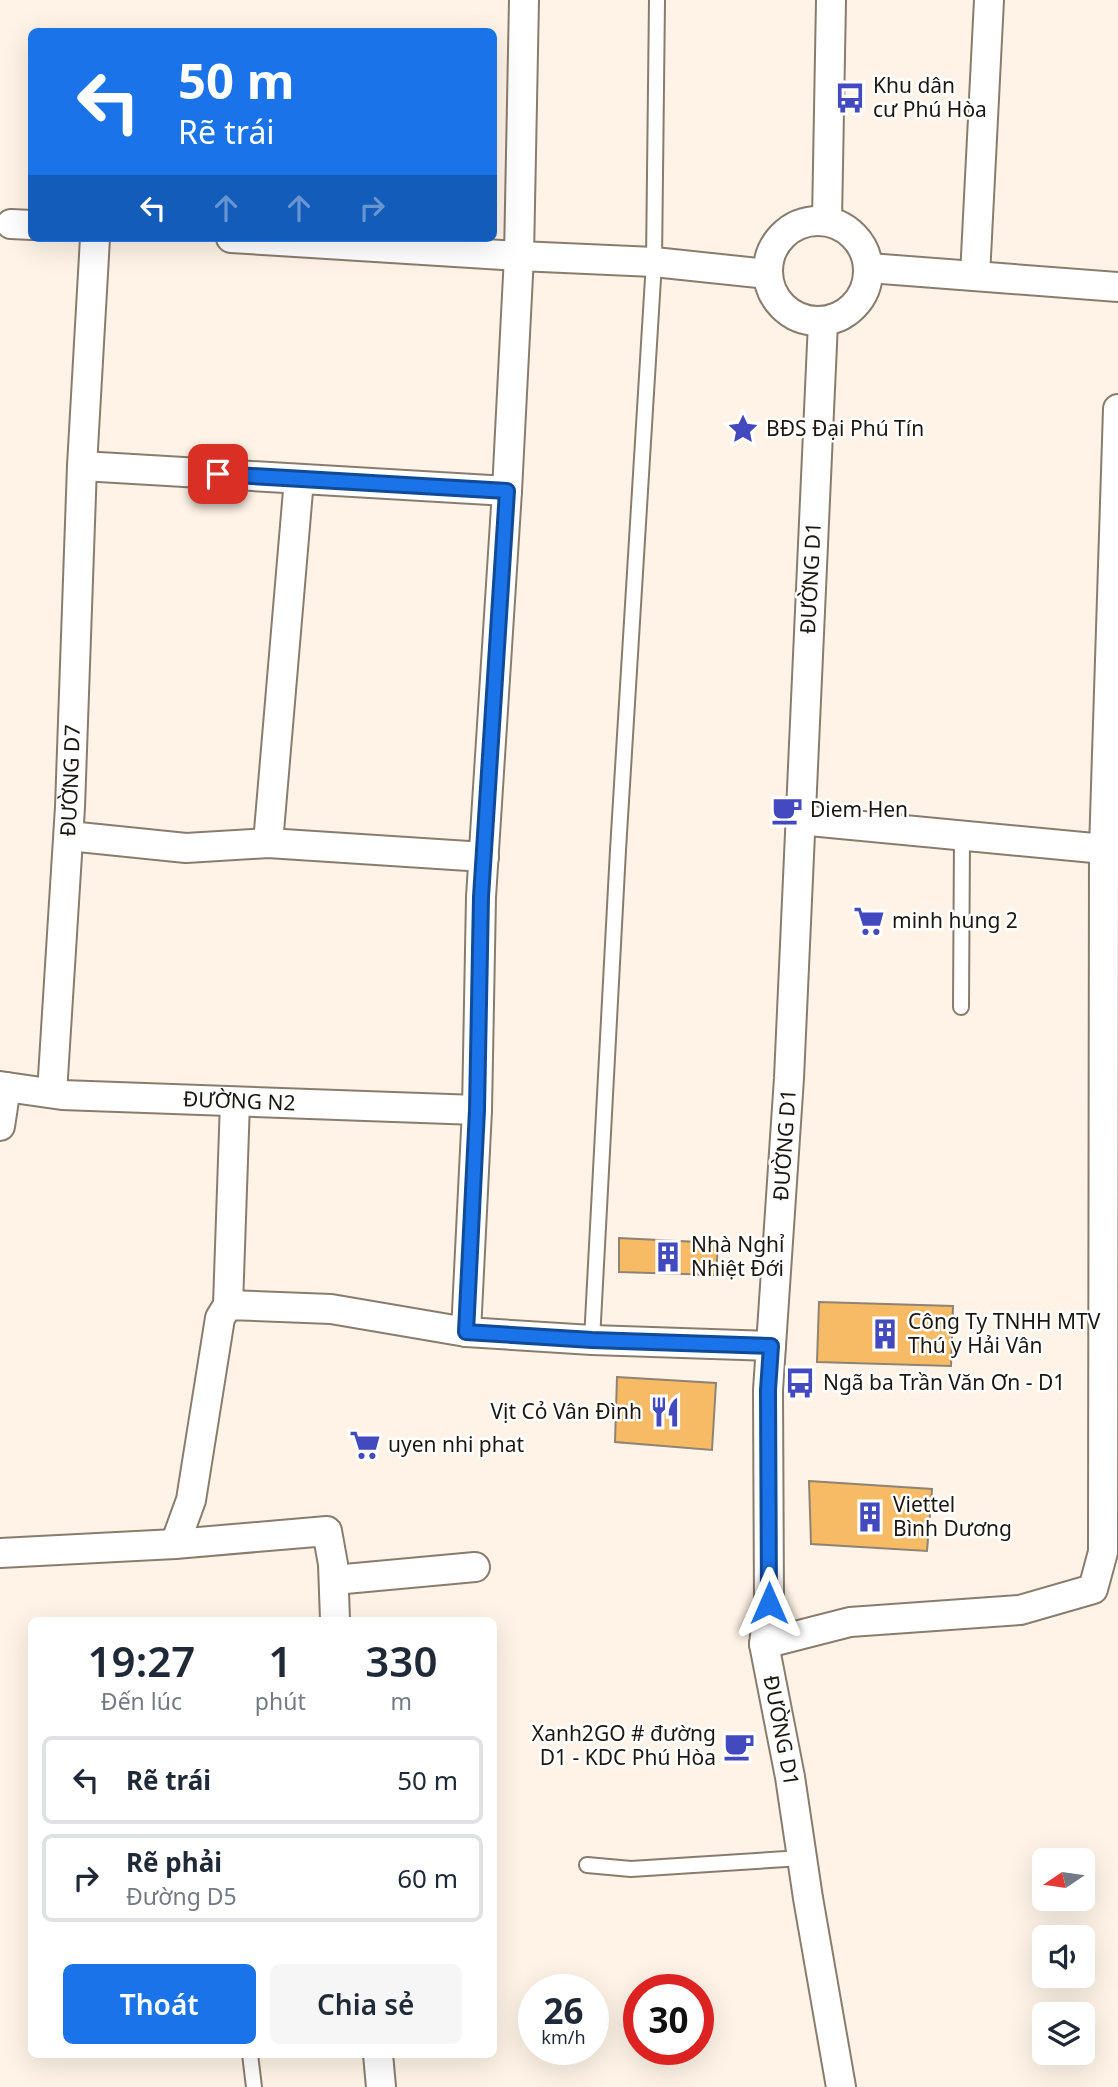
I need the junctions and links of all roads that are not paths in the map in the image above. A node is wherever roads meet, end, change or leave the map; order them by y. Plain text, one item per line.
1 (524, 0) edge
2 (657, 0) edge
3 (831, 0) edge
4 (989, 0) edge
5 (827, 221) junction
6 (95, 242) edge
7 (295, 242) edge
8 (519, 256) junction
9 (654, 262) junction
10 (869, 268) junction
11 (768, 274) junction
12 (975, 276) junction
13 (1118, 287) edge
14 (823, 322) junction
15 (1118, 409) edge
16 (82, 467) junction
17 (299, 479) junction
18 (507, 491) junction
19 (1116, 562) edge
20 (800, 820) junction
21 (69, 836) junction
22 (962, 836) junction
23 (268, 843) junction
24 (1111, 849) edge
25 (484, 857) junction
26 (961, 1007) dead end
27 (3, 1086) edge
28 (52, 1093) junction
29 (235, 1102) junction
30 (477, 1110) junction
31 (0, 1126) edge
32 (228, 1305) junction
33 (466, 1332) junction
34 (592, 1340) junction
35 (771, 1346) junction
36 (175, 1544) junction
37 (0, 1553) edge
38 (475, 1567) dead end
39 (334, 1580) junction
40 (335, 1617) edge
41 (764, 1644) junction
42 (802, 1858) junction
43 (587, 1865) dead end
44 (250, 2058) edge
45 (378, 2058) edge
46 (254, 2087) edge
47 (381, 2087) edge
48 (841, 2087) edge

1 - 8 street
2 - 9 lane
3 - 5 street
4 - 12 street
5 - 10 street
5 - 11 street
6 - 16 street, ĐƯỜNG D7
7 - 8 street
8 - 9 street
8 - 18 street
9 - 11 street
9 - 34 lane
10 - 12 street
10 - 14 street
11 - 14 street
12 - 13 street
14 - 20 street, ĐƯỜNG D1
15 - 19 street
16 - 17 street
16 - 21 street, ĐƯỜNG D7
17 - 18 street
17 - 23 street
18 - 25 street
19 - 24 street
20 - 22 street
20 - 35 street, ĐƯỜNG D1
21 - 23 street
21 - 28 street, ĐƯỜNG D7
22 - 24 street
22 - 26 lane
23 - 25 street
24 - 41 street
25 - 30 street
27 - 28 street, ĐƯỜNG N2
27 - 31 street
28 - 29 street, ĐƯỜNG N2
29 - 30 street, ĐƯỜNG N2
29 - 32 street
30 - 33 street
32 - 33 street
32 - 36 street
33 - 34 street
34 - 35 street
35 - 41 street, ĐƯỜNG D1
36 - 37 street
36 - 39 street
38 - 39 street
39 - 40 street
41 - 42 street, ĐƯỜNG D1
42 - 43 lane
42 - 48 street, ĐƯỜNG D1
44 - 46 lane
45 - 47 street

